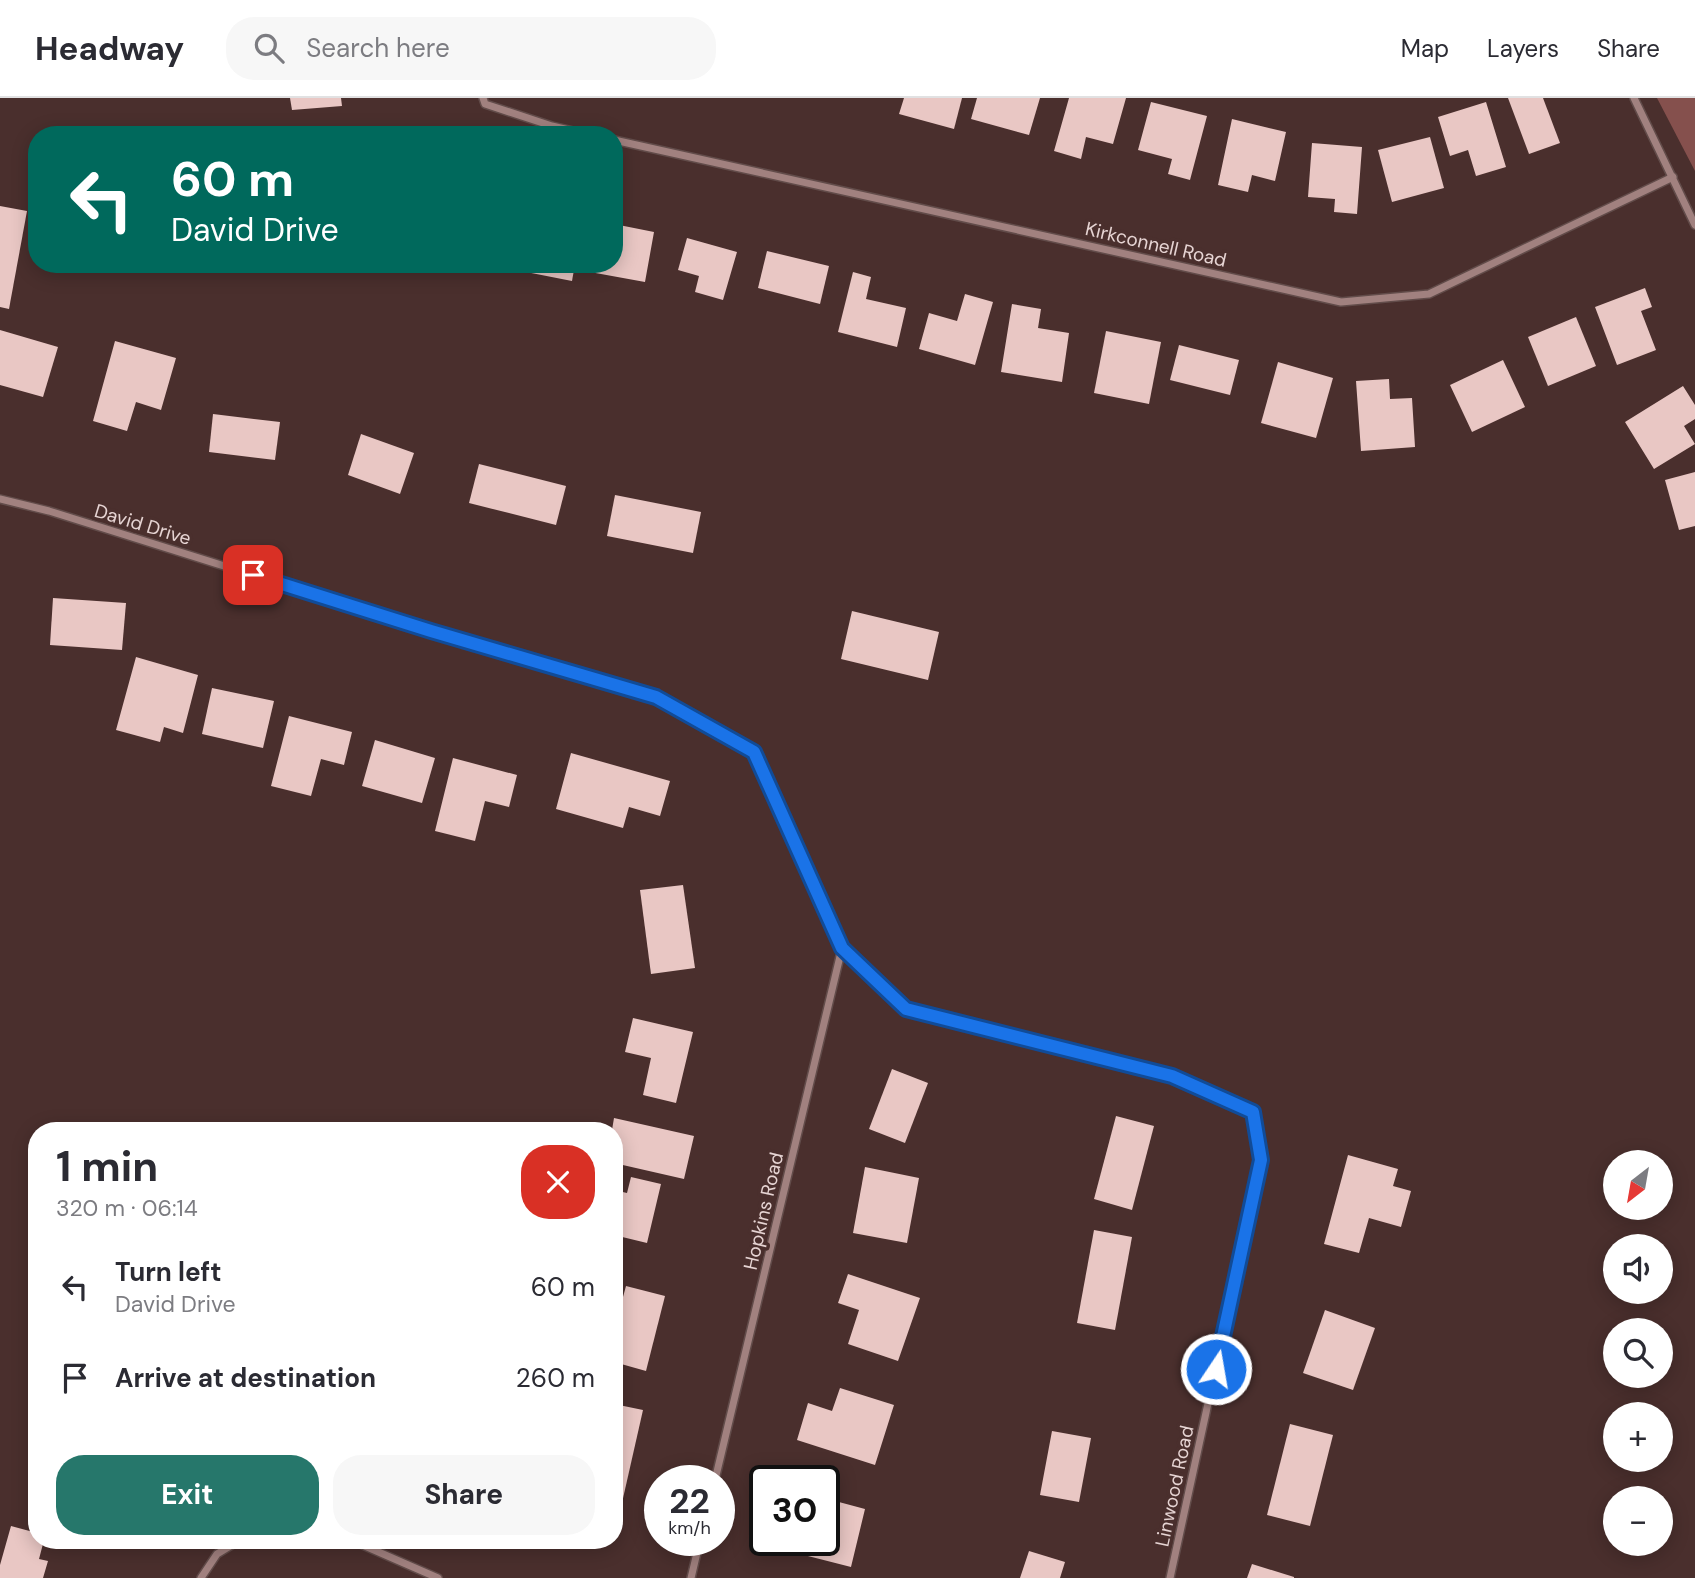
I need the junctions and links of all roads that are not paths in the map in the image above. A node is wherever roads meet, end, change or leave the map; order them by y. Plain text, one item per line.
1 (483, 98) edge
2 (1634, 98) edge
3 (552, 126) edge
4 (623, 142) edge
5 (1673, 177) junction
6 (1695, 225) edge
7 (0, 499) edge
8 (842, 948) junction
9 (1253, 1112) joint
10 (719, 1465) edge
11 (225, 1549) edge
12 (372, 1549) edge
13 (697, 1556) edge
14 (201, 1578) edge
15 (438, 1578) edge
16 (691, 1578) edge
17 (1170, 1578) edge

1 - 3 street
2 - 5 street
4 - 5 street, Kirkconnell Road
5 - 6 street
7 - 8 street, David Drive
8 - 9 street, David Drive
8 - 10 street, Hopkins Road
9 - 17 street, Linwood Road
11 - 14 street
12 - 15 street
13 - 16 street

